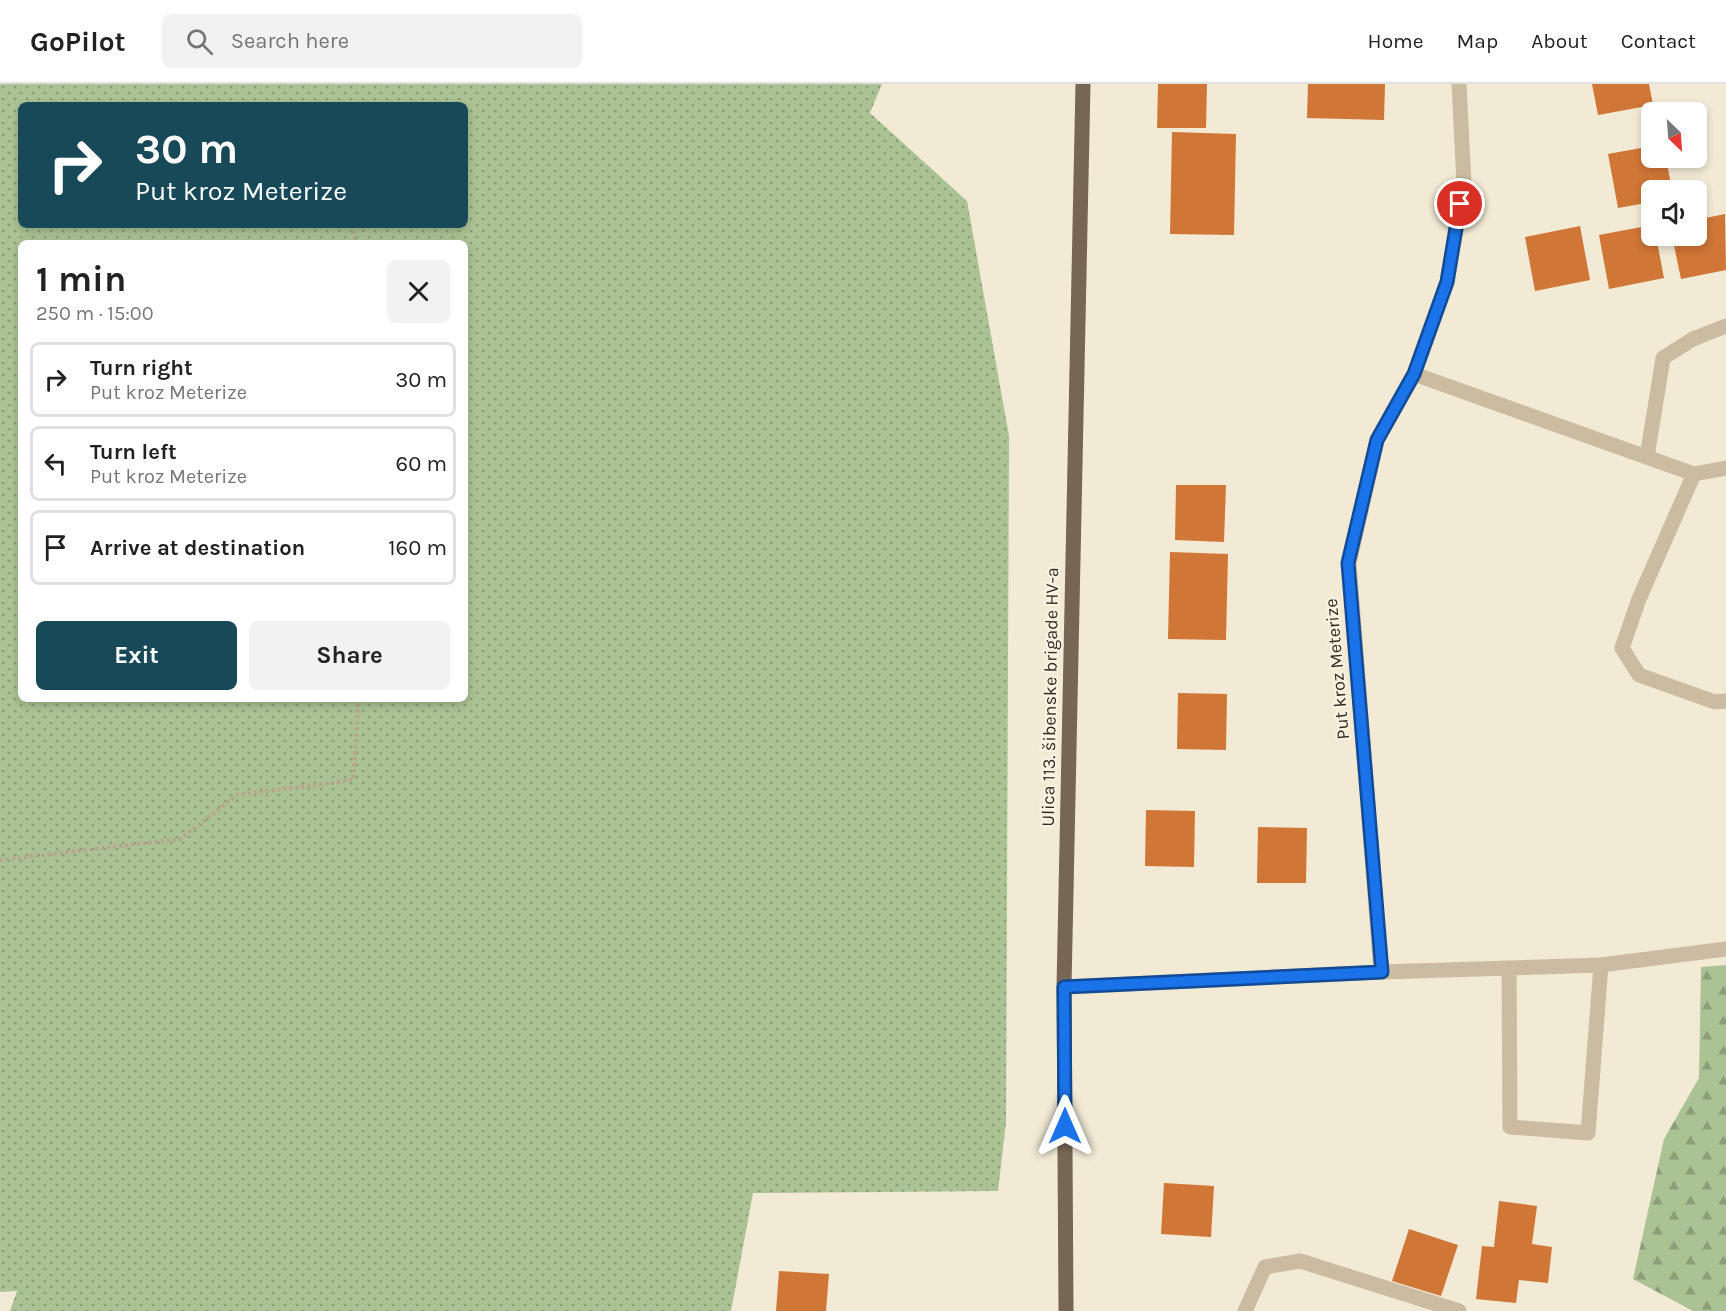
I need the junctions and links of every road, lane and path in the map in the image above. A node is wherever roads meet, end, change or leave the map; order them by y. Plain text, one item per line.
1 (1083, 84) edge
2 (1459, 84) edge
3 (1726, 326) edge
4 (1414, 374) junction
5 (1647, 457) junction
6 (1726, 468) edge
7 (1694, 474) junction
8 (1726, 701) edge
9 (360, 702) edge
10 (0, 860) edge
11 (1726, 949) edge
12 (1601, 965) junction
13 (1509, 968) junction
14 (1382, 972) junction
15 (1064, 987) junction
16 (1066, 1311) edge
17 (1245, 1311) edge
18 (1459, 1311) edge

1 - 15 main road, Ulica 113. šibenske brigade HV-a
2 - 4 street, Put kroz Meterize
3 - 5 street
4 - 5 street
4 - 14 street, Put kroz Meterize
5 - 7 street
6 - 7 street
7 - 8 street
9 - 10 path
11 - 12 street
12 - 13 street
12 - 13 street
13 - 14 street
14 - 15 street
15 - 16 main road, Ulica 113. šibenske brigade HV-a
17 - 18 street

